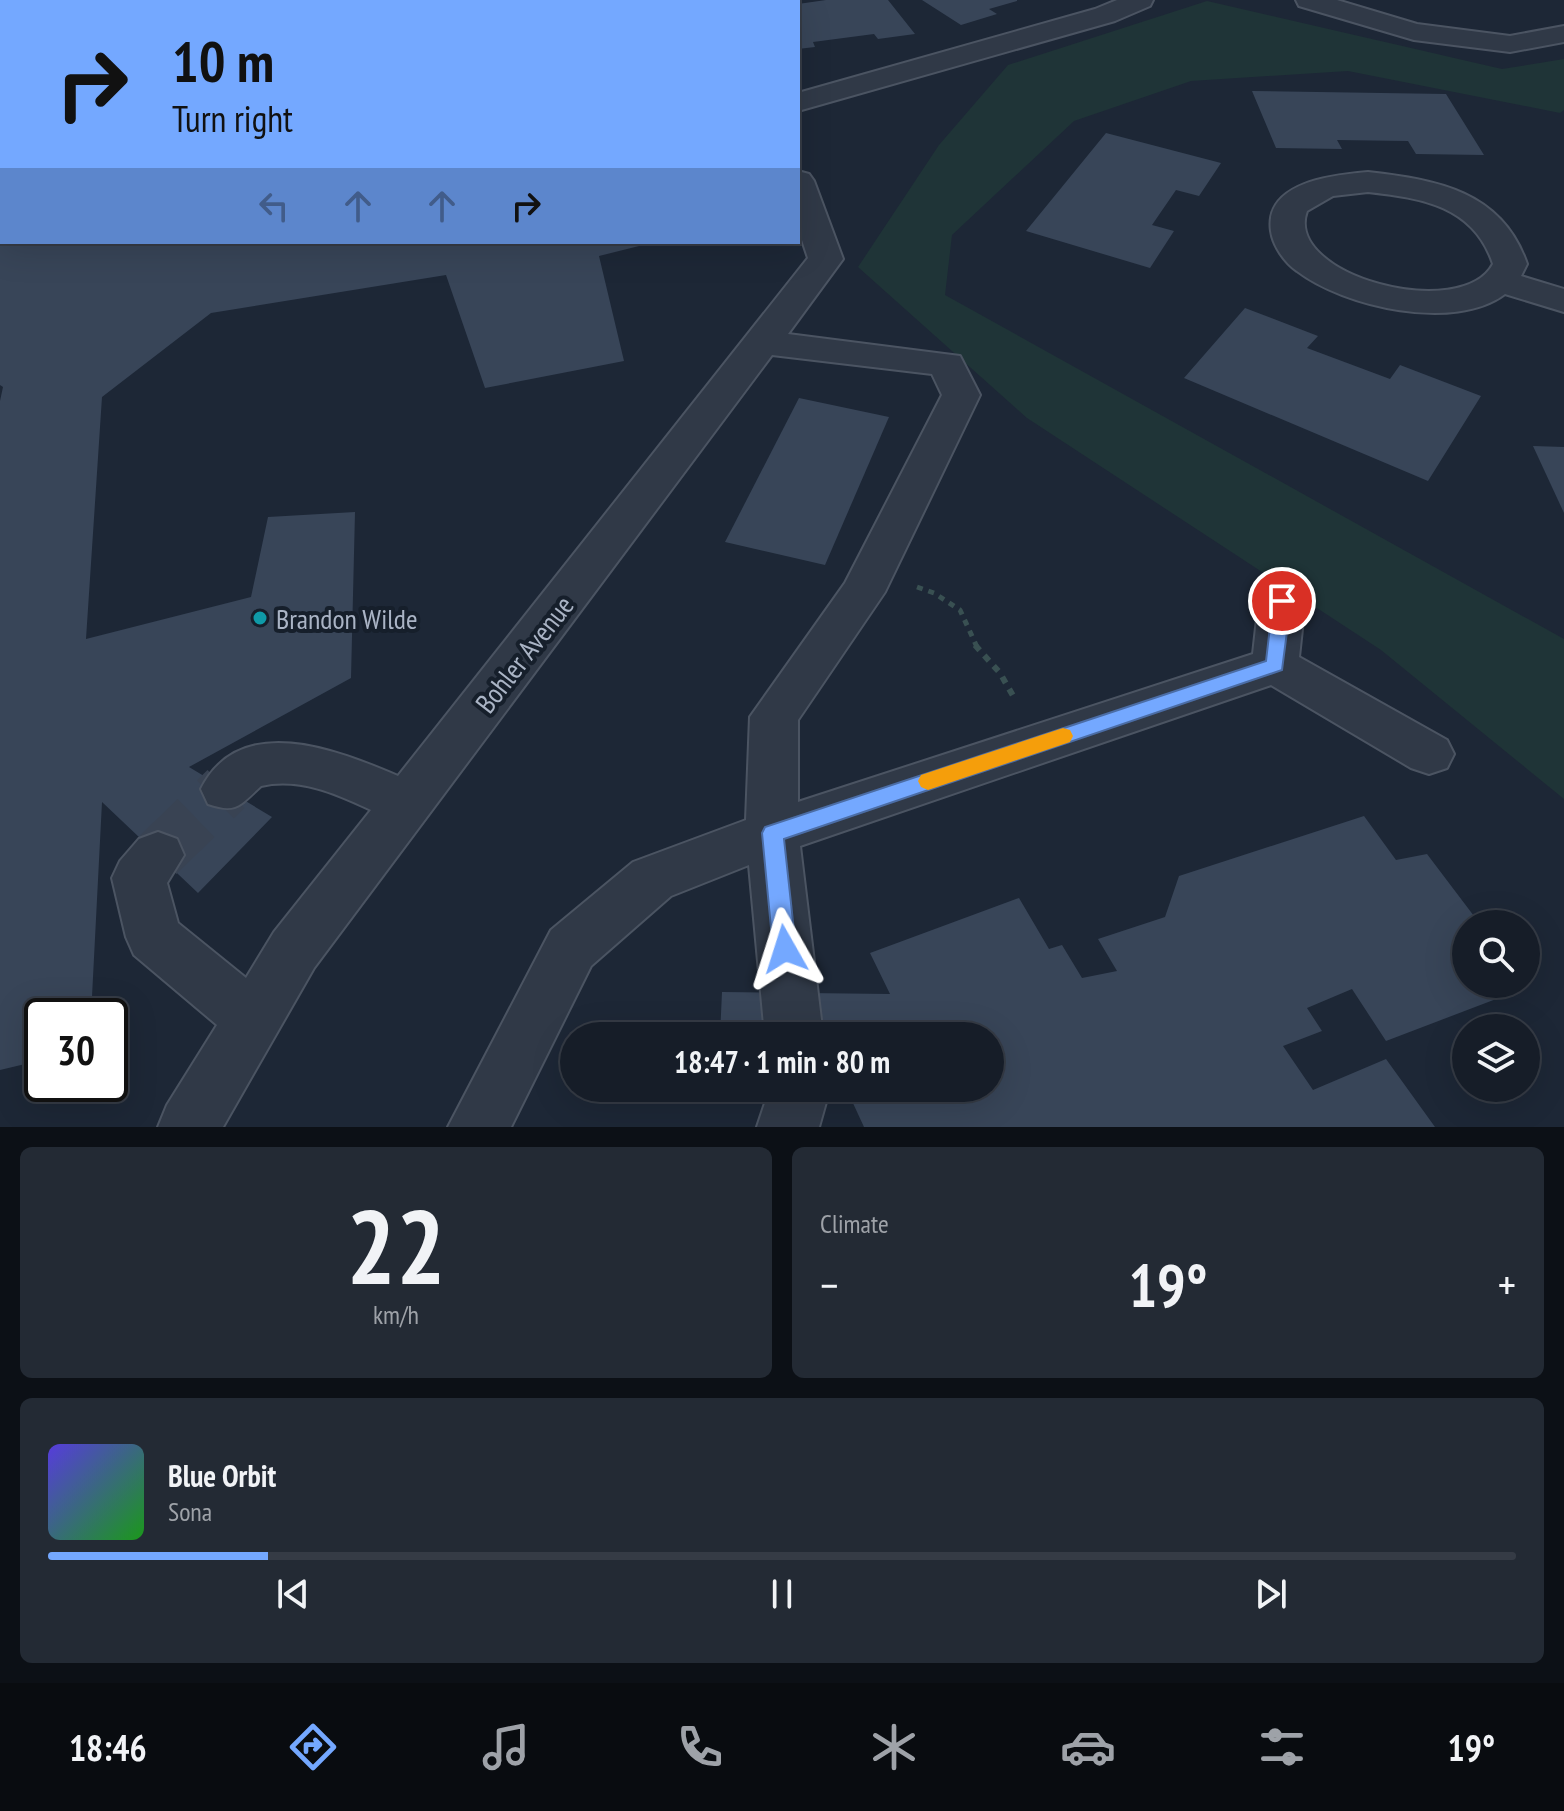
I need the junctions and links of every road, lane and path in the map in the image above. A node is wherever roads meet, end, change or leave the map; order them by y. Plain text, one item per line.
1 (1140, 0) edge
2 (1309, 0) edge
3 (1564, 34) edge
4 (800, 101) edge
5 (800, 187) edge
6 (1500, 281) junction
7 (1564, 301) edge
8 (764, 343) junction
9 (872, 573) junction
10 (1282, 601) dead end
11 (1275, 665) junction
12 (1041, 743) junction
13 (1429, 754) dead end
14 (226, 789) tunnel mouth
15 (408, 803) junction
16 (772, 833) junction
17 (158, 855) tunnel mouth
18 (253, 1019) junction
19 (792, 1022) edge
20 (796, 1102) edge
21 (189, 1127) edge
22 (479, 1127) edge
23 (788, 1127) edge

1 - 4 street
2 - 3 street
5 - 8 street, Bohler Avenue
6 - 6 street
6 - 7 street
8 - 9 street
8 - 15 street, Bohler Avenue
9 - 12 path
9 - 16 street
10 - 11 street
11 - 12 street
11 - 13 street
12 - 16 street
14 - 15 street
15 - 18 street, Bohler Avenue
16 - 19 street
16 - 22 street
17 - 18 street
18 - 21 street, Bohler Avenue
20 - 23 street

